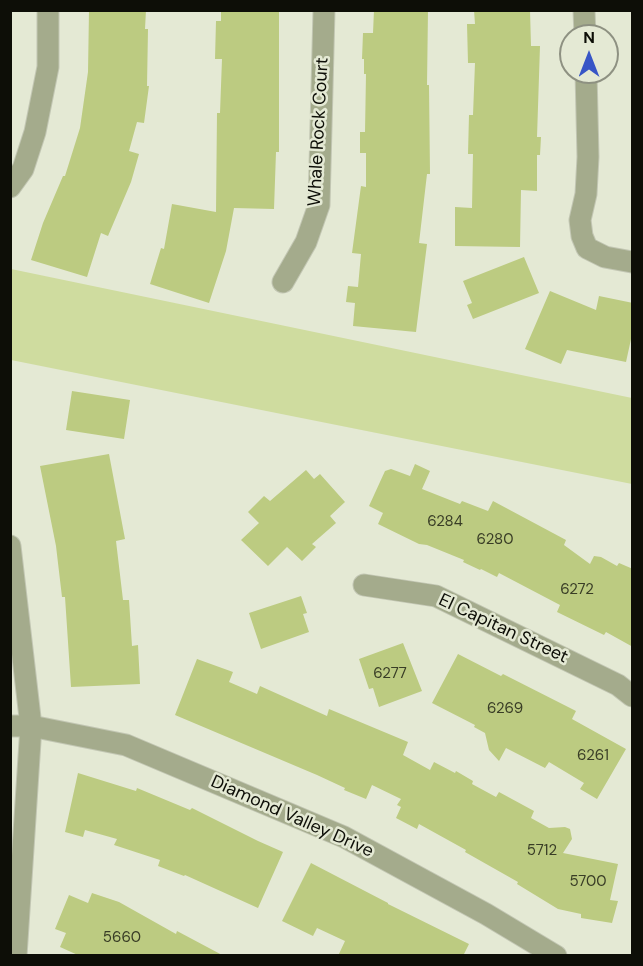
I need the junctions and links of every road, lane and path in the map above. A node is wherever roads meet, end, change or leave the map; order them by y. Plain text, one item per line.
1 (48, 10) edge
2 (324, 10) edge
3 (586, 84) edge
4 (10, 187) edge
5 (633, 262) edge
6 (283, 282) dead end
7 (10, 546) edge
8 (364, 585) dead end
9 (633, 696) edge
10 (21, 726) edge
11 (16, 956) edge
12 (556, 956) edge

1 - 4 street
2 - 6 street, Whale Rock Court
3 - 5 street
7 - 10 street
8 - 9 street, El Capitan Street
10 - 11 street
10 - 12 street, Diamond Valley Drive

